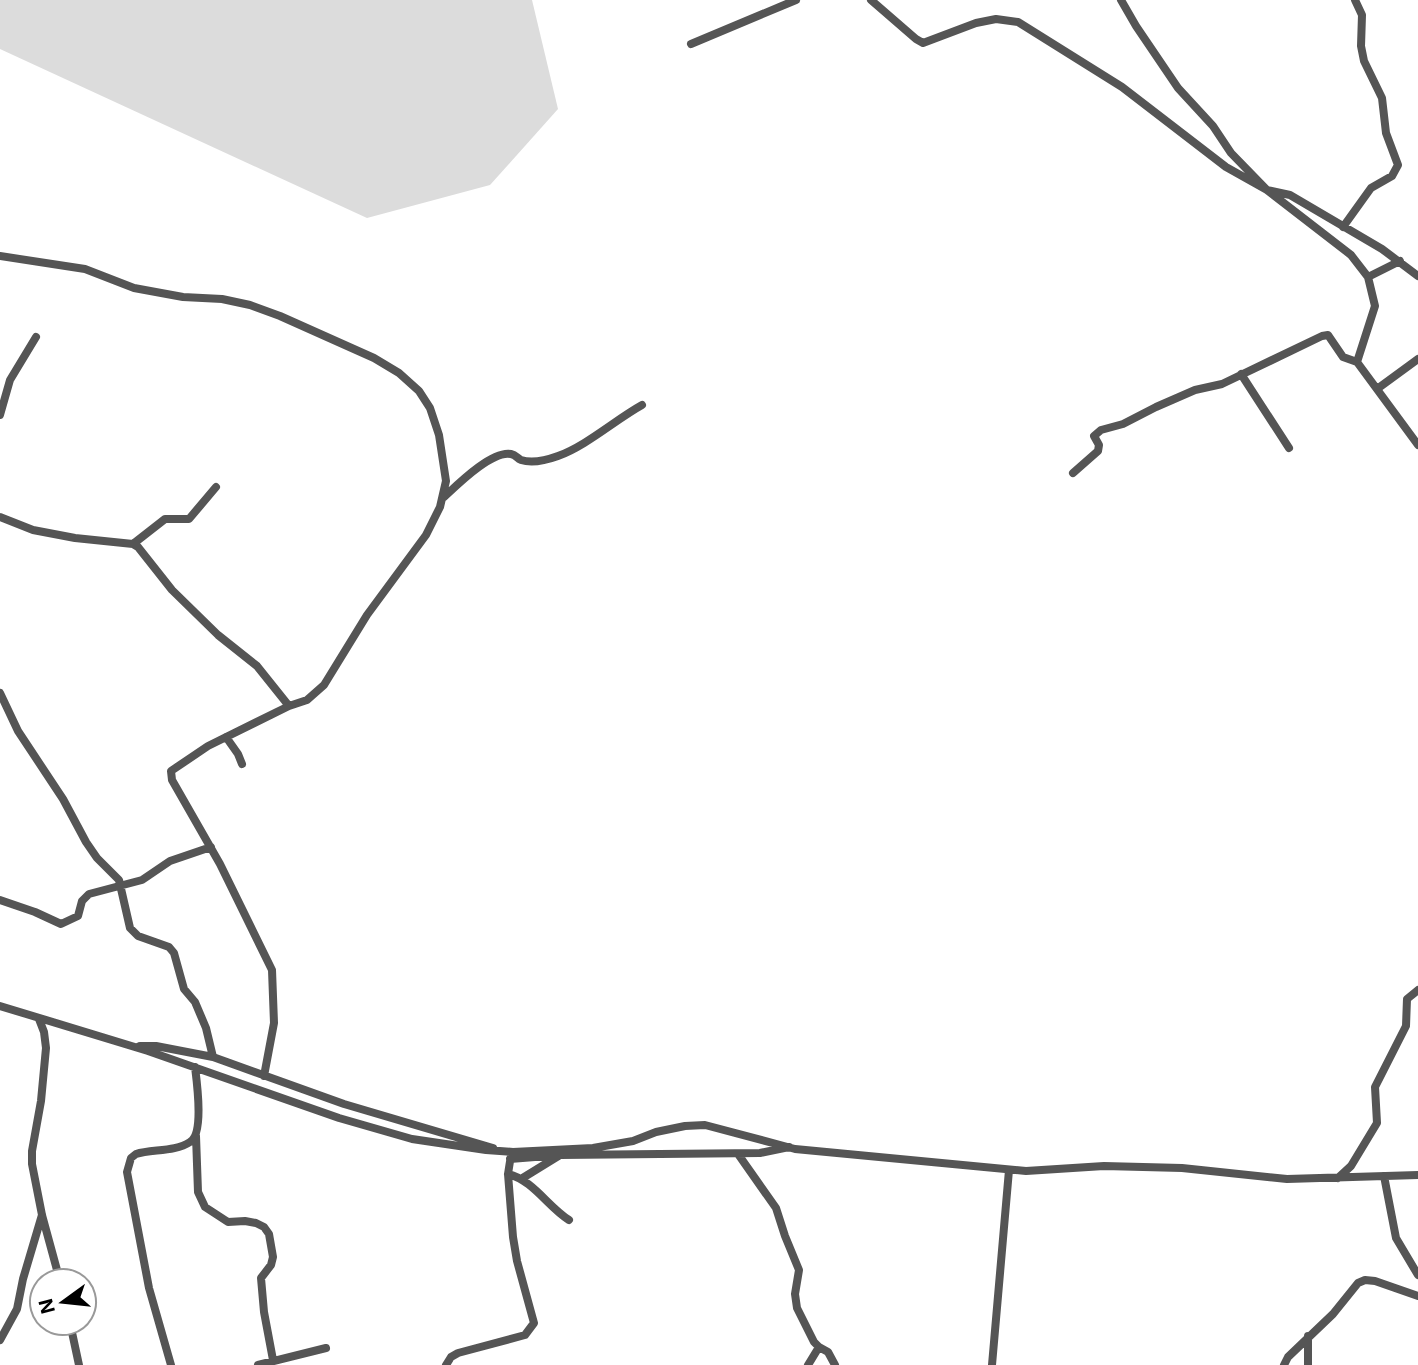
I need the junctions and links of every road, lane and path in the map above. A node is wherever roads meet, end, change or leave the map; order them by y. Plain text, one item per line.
1 (796, 0) edge
2 (871, 0) edge
3 (884, 0) edge
4 (1121, 0) edge
5 (1355, 0) edge
6 (885, 12) junction
7 (691, 44) dead end
8 (1267, 190) junction
9 (1343, 227) junction
10 (0, 256) edge
11 (1400, 261) junction
12 (1418, 276) edge
13 (1368, 277) junction
14 (36, 337) dead end
15 (1418, 359) edge
16 (1357, 362) junction
17 (1241, 374) junction
18 (1377, 388) junction
19 (642, 405) dead end
20 (0, 415) edge
21 (1418, 445) edge
22 (1289, 448) dead end
23 (1073, 472) dead end
24 (216, 487) dead end
25 (444, 496) junction
26 (0, 517) edge
27 (133, 544) junction
28 (0, 693) edge
29 (289, 706) junction
30 (226, 737) junction
31 (242, 764) dead end
32 (211, 847) junction
33 (121, 886) junction
34 (0, 901) edge
35 (1418, 990) edge
36 (0, 1006) edge
37 (39, 1019) junction
38 (134, 1046) junction
39 (213, 1057) junction
40 (195, 1067) junction
41 (264, 1076) junction
42 (196, 1136) junction
43 (789, 1147) junction
44 (500, 1152) junction
45 (563, 1152) junction
46 (738, 1154) junction
47 (511, 1156) junction
48 (1009, 1170) junction
49 (508, 1174) junction
50 (1418, 1175) edge
51 (1384, 1176) junction
52 (1338, 1178) junction
53 (521, 1179) junction
54 (42, 1215) junction
55 (569, 1220) dead end
56 (56, 1267) edge
57 (1418, 1275) edge
58 (1418, 1296) edge
59 (1308, 1336) junction
60 (73, 1337) edge
61 (0, 1340) edge
62 (326, 1348) dead end
63 (819, 1348) junction
64 (273, 1360) junction
65 (1309, 1362) edge
66 (79, 1365) edge
67 (171, 1365) edge
68 (258, 1365) edge
69 (446, 1365) edge
70 (808, 1365) edge
71 (835, 1365) edge
72 (992, 1365) edge
73 (1284, 1365) edge
74 (1317, 1365) edge

1 - 7 street
2 - 6 street
3 - 6 street
4 - 8 street
5 - 9 street
6 - 8 street
8 - 9 street
8 - 13 street
9 - 11 street
10 - 25 street
11 - 12 street
11 - 13 street
13 - 16 street
14 - 20 street
15 - 18 street
16 - 17 street
16 - 18 street
17 - 22 street
17 - 23 street
18 - 21 street
19 - 25 street
24 - 27 street
25 - 29 street
26 - 27 street
27 - 29 street
28 - 33 street
29 - 30 street
30 - 31 street
30 - 32 street
32 - 33 street
32 - 41 street
33 - 34 street
33 - 39 street
35 - 52 street
36 - 37 street
37 - 38 street
37 - 54 street
38 - 39 street
38 - 40 street
39 - 41 street
40 - 42 street
40 - 44 street
41 - 44 street
42 - 64 street
42 - 67 street
43 - 45 street
43 - 46 street
43 - 48 street
44 - 47 street
45 - 46 street
45 - 47 street
45 - 53 street
46 - 63 street
47 - 49 street
48 - 52 street
48 - 72 street
49 - 53 street
49 - 69 street
50 - 51 street
51 - 52 street
51 - 57 street
53 - 55 street
54 - 56 street
54 - 61 street
58 - 59 street
59 - 65 street
59 - 73 street
60 - 66 street
62 - 64 street
63 - 70 street
63 - 71 street
64 - 68 street
65 - 74 street

